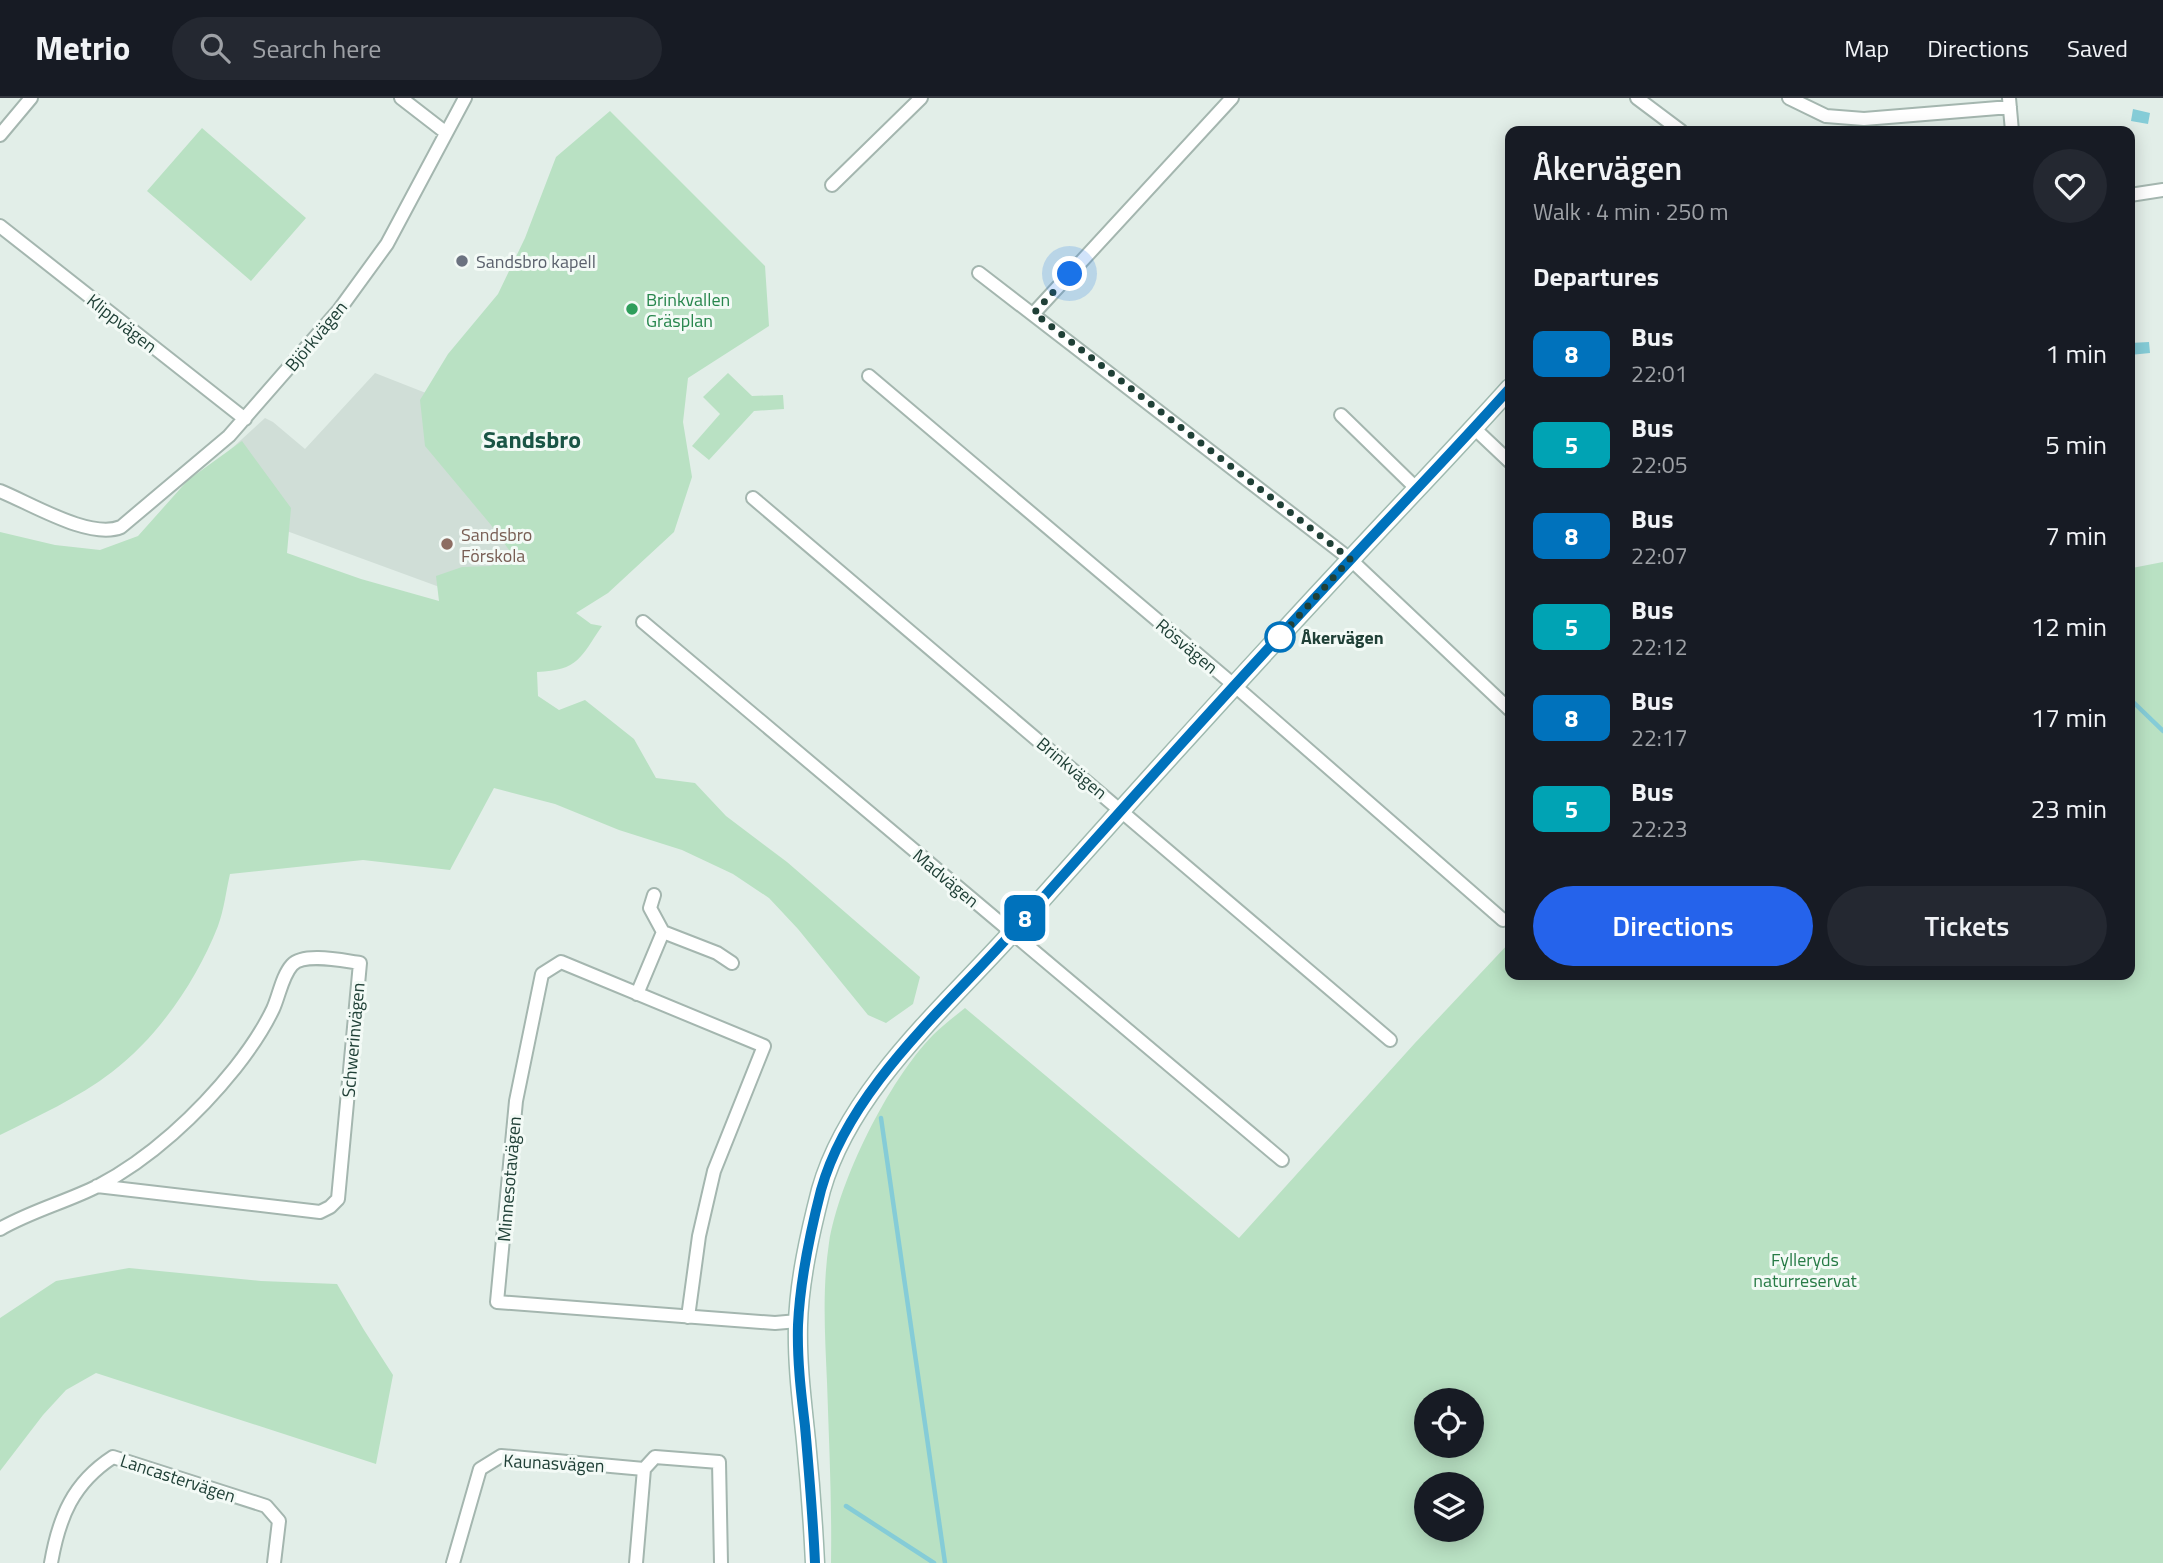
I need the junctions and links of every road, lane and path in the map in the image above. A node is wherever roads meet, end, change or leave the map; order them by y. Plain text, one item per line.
1 (31, 98) edge
2 (401, 98) edge
3 (465, 98) edge
4 (921, 98) edge
5 (1232, 98) edge
6 (1637, 98) edge
7 (1789, 98) edge
8 (2009, 103) edge
9 (1674, 126) edge
10 (2011, 126) edge
11 (445, 132) junction
12 (0, 135) edge
13 (832, 185) dead end
14 (2163, 190) edge
15 (2135, 194) edge
16 (0, 226) edge
17 (979, 272) dead end
18 (1034, 313) junction
19 (869, 376) dead end
20 (1505, 394) edge
21 (1340, 415) dead end
22 (245, 419) junction
23 (1474, 428) junction
24 (1505, 457) edge
25 (1417, 489) junction
26 (0, 491) edge
27 (753, 498) dead end
28 (1350, 559) junction
29 (643, 622) dead end
30 (1235, 686) junction
31 (1505, 705) edge
32 (1121, 810) junction
33 (654, 895) dead end
34 (1503, 920) dead end
35 (663, 932) junction
36 (1011, 934) junction
37 (732, 963) dead end
38 (637, 994) junction
39 (1390, 1040) dead end
40 (1282, 1160) dead end
41 (97, 1186) junction
42 (0, 1229) edge
43 (688, 1317) junction
44 (798, 1321) junction
45 (645, 1469) junction
46 (51, 1563) edge
47 (274, 1563) edge
48 (453, 1563) edge
49 (636, 1563) edge
50 (721, 1563) edge
51 (815, 1563) edge

1 - 12 street
2 - 11 street
3 - 11 street, Björkvägen
4 - 13 street
5 - 18 street
6 - 9 street
7 - 8 street
8 - 10 street
11 - 22 street, Björkvägen
14 - 15 street
16 - 22 street, Klippvägen
17 - 18 street
18 - 28 street
19 - 30 street, Rösvägen
20 - 23 street
21 - 25 street
22 - 26 street, Björkvägen
23 - 24 street
23 - 25 street
25 - 28 street
27 - 32 street, Brinkvägen
28 - 30 street
28 - 31 street
29 - 36 street, Madvägen
30 - 32 street
30 - 34 street, Rösvägen
32 - 36 street
32 - 39 street, Brinkvägen
33 - 35 street
35 - 37 street
35 - 38 street
36 - 40 street, Madvägen
36 - 44 street
38 - 43 street, Minnesotavägen
38 - 43 street, Minnesotavägen
41 - 41 street, Schwerinvägen
41 - 42 street, Schwerinvägen
43 - 44 street, Minnesotavägen
44 - 51 street
45 - 48 street, Kaunasvägen
45 - 49 street
45 - 50 street, Kaunasvägen
46 - 47 street, Lancastervägen

